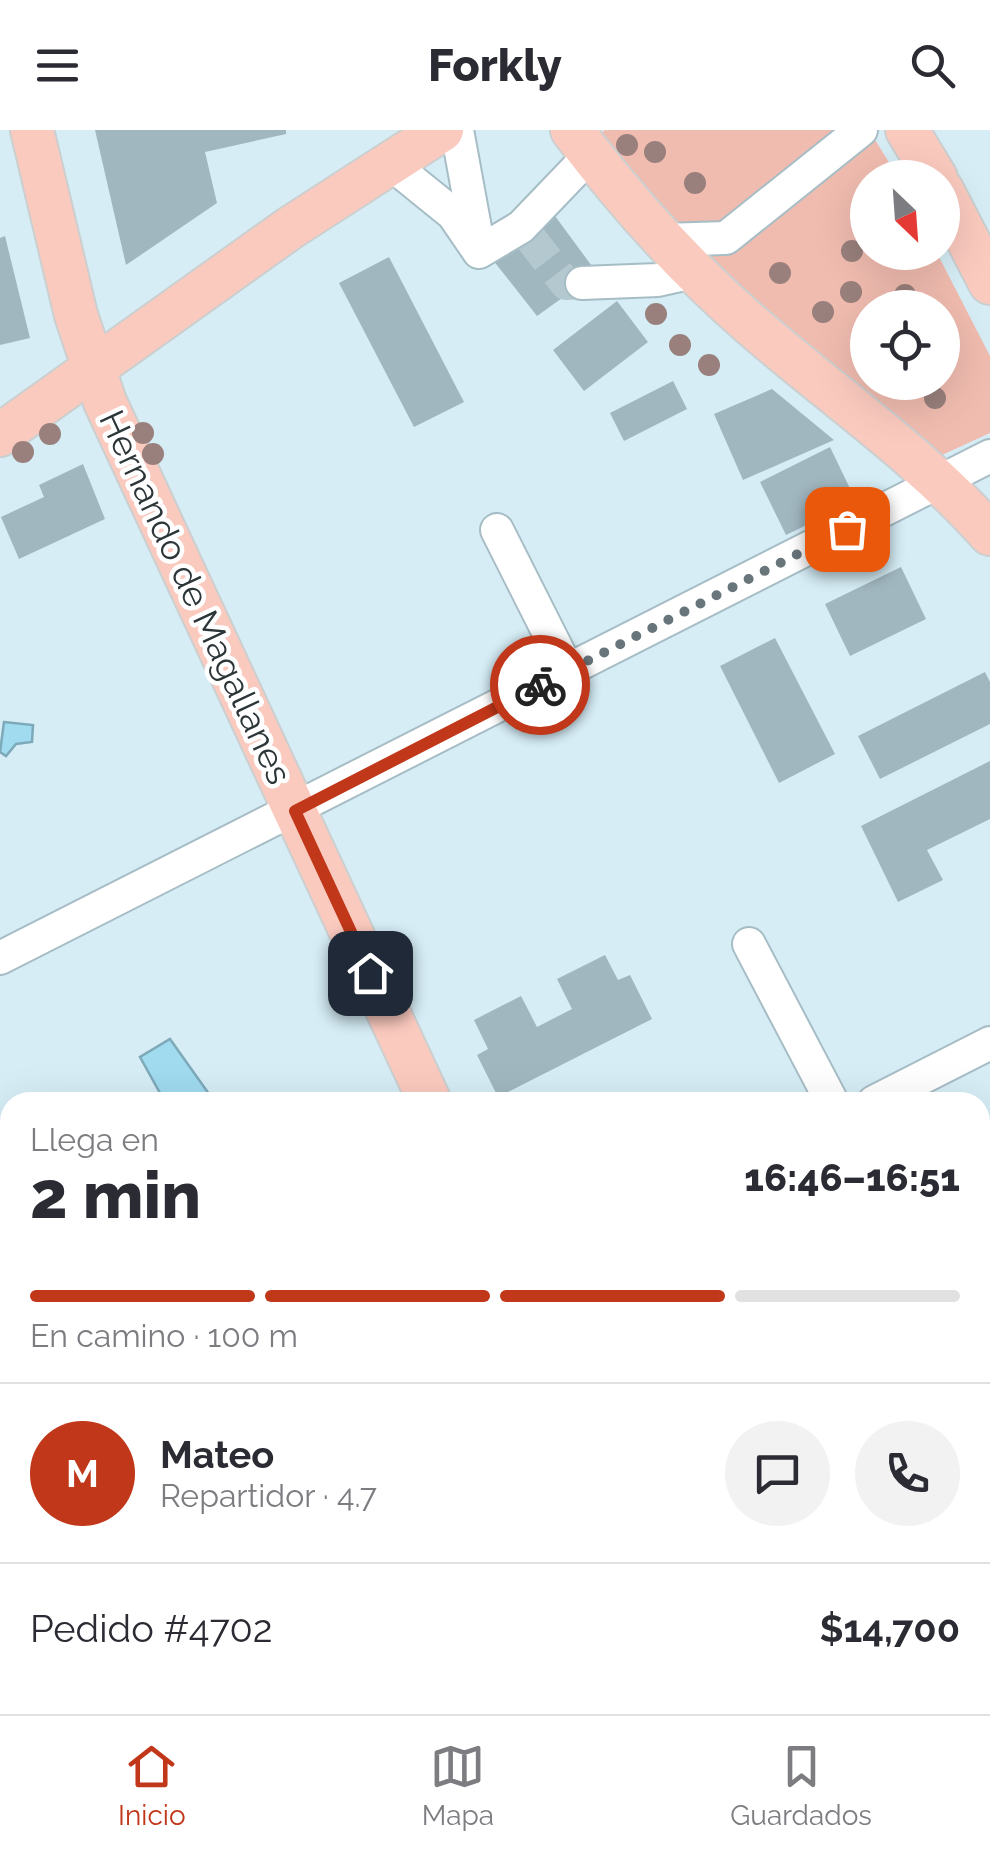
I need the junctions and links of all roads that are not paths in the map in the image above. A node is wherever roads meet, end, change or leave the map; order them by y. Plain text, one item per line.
1 (32, 130) edge
2 (442, 130) edge
3 (458, 130) edge
4 (861, 130) edge
5 (907, 130) edge
6 (581, 142) edge
7 (925, 160) edge
8 (390, 163) junction
9 (960, 225) edge
10 (726, 238) junction
11 (664, 240) junction
12 (479, 252) junction
13 (703, 281) junction
14 (582, 283) tunnel mouth
15 (990, 283) edge
16 (92, 367) junction
17 (0, 435) edge
18 (990, 456) edge
19 (942, 480) junction
20 (497, 530) dead end
21 (990, 534) edge
22 (568, 671) junction
23 (295, 811) junction
24 (749, 944) dead end
25 (0, 958) edge
26 (990, 1043) edge
27 (425, 1092) edge
28 (827, 1092) edge
29 (894, 1092) edge

1 - 16 main road, Hernando de Magallanes
2 - 8 main road
3 - 12 street
4 - 10 street
5 - 7 main road
6 - 11 main road
6 - 12 street
8 - 12 street
8 - 16 main road
9 - 15 main road
10 - 11 street
10 - 13 street
11 - 13 main road
13 - 14 street
13 - 19 main road
16 - 17 main road
16 - 23 main road, Hernando de Magallanes
18 - 19 street
19 - 21 main road
19 - 22 street
20 - 22 street
22 - 23 street
23 - 25 street
23 - 27 main road, Hernando de Magallanes
24 - 28 street
26 - 29 street

